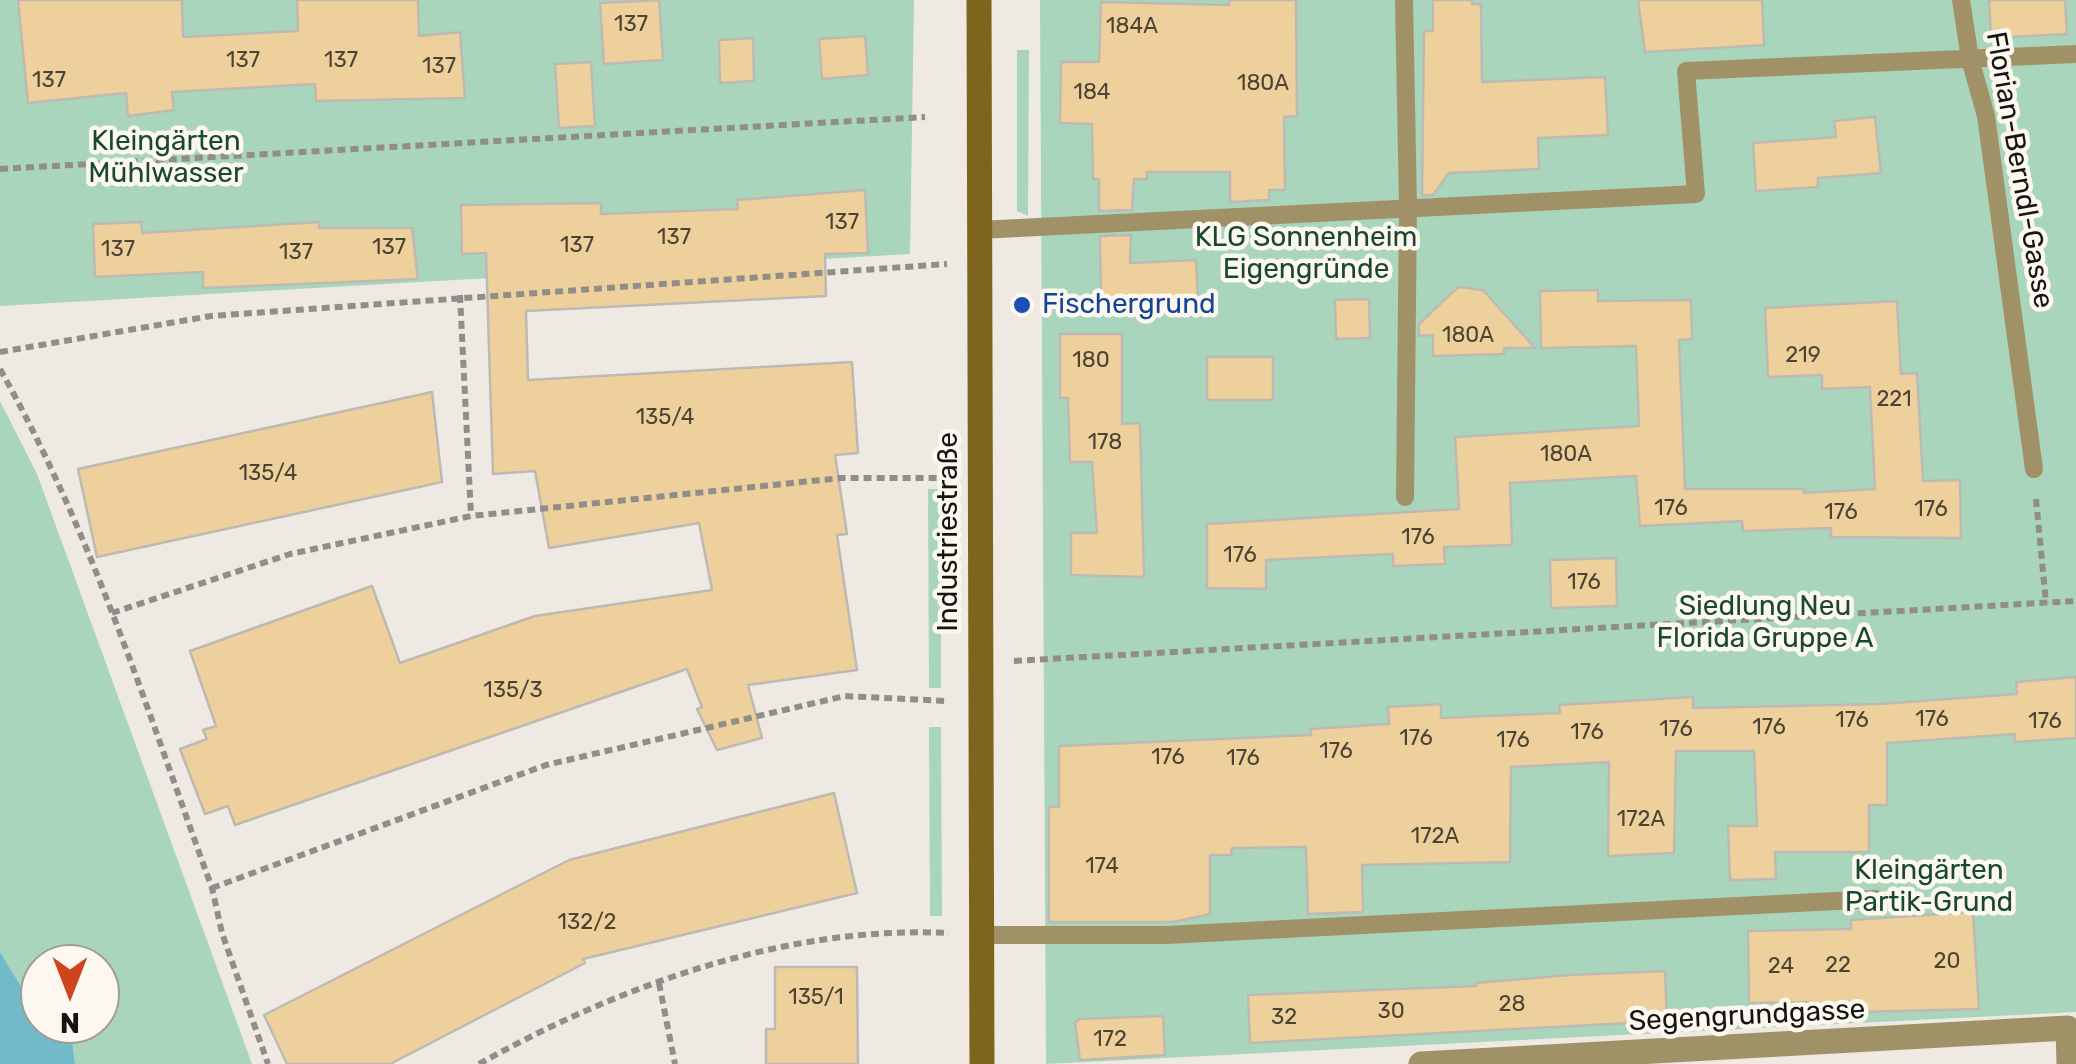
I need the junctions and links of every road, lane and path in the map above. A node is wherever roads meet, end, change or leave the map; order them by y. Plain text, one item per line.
1 (979, 0) edge
2 (1404, 0) edge
3 (1961, 0) edge
4 (2076, 54) edge
5 (1970, 59) junction
6 (925, 117) dead end
7 (0, 169) edge
8 (1408, 206) junction
9 (978, 230) junction
10 (978, 264) junction
11 (460, 295) junction
12 (0, 352) edge
13 (0, 369) edge
14 (2034, 469) joint
15 (979, 478) junction
16 (1406, 497) dead end
17 (471, 516) junction
18 (2076, 601) edge
19 (2046, 603) junction
20 (112, 613) junction
21 (980, 663) junction
22 (980, 702) junction
23 (212, 888) junction
24 (1876, 898) dead end
25 (980, 934) junction
26 (659, 983) junction
27 (2072, 1028) edge
28 (268, 1064) edge
29 (479, 1064) edge
30 (675, 1064) edge
31 (982, 1064) edge
32 (1421, 1064) edge
33 (2069, 1064) edge

1 - 9 street, Industriestraße
2 - 8 lane
3 - 5 lane, Florian-Berndl-Gasse
4 - 5 lane
5 - 8 lane
5 - 14 lane, Florian-Berndl-Gasse
6 - 7 path
8 - 9 lane
8 - 16 lane
9 - 10 street, Industriestraße
10 - 11 path
10 - 15 street, Industriestraße
11 - 12 path
11 - 17 path
13 - 20 path
14 - 19 path
15 - 17 path
15 - 21 street, Industriestraße
17 - 20 path
18 - 19 path
19 - 21 path
20 - 23 path
21 - 22 street, Industriestraße
22 - 23 path
22 - 25 street, Industriestraße
23 - 28 path
24 - 25 lane
25 - 26 path
25 - 31 street, Industriestraße
26 - 29 path
26 - 30 path
27 - 32 street, Segengrundgasse
27 - 33 street

